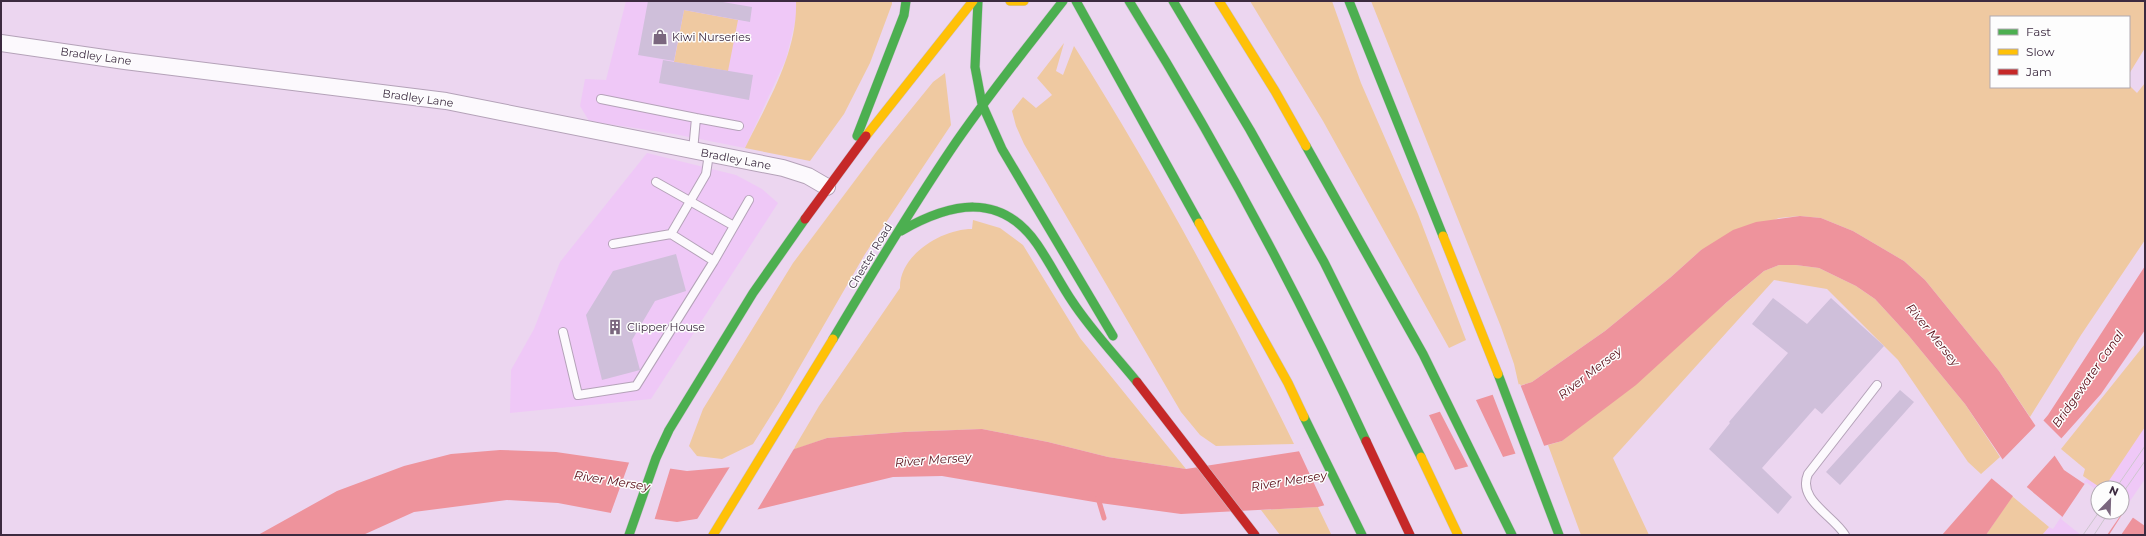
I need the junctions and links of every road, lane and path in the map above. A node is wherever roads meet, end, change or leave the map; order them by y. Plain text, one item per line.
1 (973, 1) edge
2 (978, 1) edge
3 (1010, 1) edge
4 (1024, 1) edge
5 (1063, 1) edge
6 (1076, 1) edge
7 (1129, 1) edge
8 (1173, 1) edge
9 (1219, 1) edge
10 (1349, 1) edge
11 (906, 4) edge
12 (1, 43) edge
13 (601, 99) dead end
14 (982, 104) junction
15 (696, 118) junction
16 (739, 126) dead end
17 (693, 151) junction
18 (708, 154) junction
19 (847, 160) junction
20 (656, 182) dead end
21 (827, 187) junction
22 (749, 200) dead end
23 (690, 201) junction
24 (734, 226) junction
25 (897, 233) junction
26 (671, 234) junction
27 (613, 244) dead end
28 (714, 261) junction
29 (563, 332) dead end
30 (1877, 385) dead end
31 (1151, 400) junction
32 (629, 535) edge
33 (713, 535) edge
34 (1255, 535) edge
35 (1362, 535) edge
36 (1410, 535) edge
37 (1458, 535) edge
38 (1512, 535) edge
39 (1559, 535) edge
40 (1845, 535) edge

1 - 19 highway
2 - 14 highway
3 - 4 highway
5 - 14 highway, Chester Road
6 - 35 highway
7 - 36 highway
8 - 37 highway
9 - 38 highway
10 - 39 highway
11 - 19 highway
12 - 17 street, Bradley Lane
13 - 15 lane
14 - 25 highway, Chester Road
14 - 31 highway
15 - 16 lane
15 - 17 lane
17 - 18 street, Bradley Lane
18 - 21 street, Bradley Lane
18 - 23 lane
19 - 21 highway
20 - 23 lane
21 - 32 highway
22 - 24 lane
23 - 24 lane
23 - 26 lane
24 - 28 lane
25 - 31 highway
25 - 33 highway, Chester Road
26 - 27 lane
26 - 28 lane
28 - 29 lane
30 - 40 lane
31 - 34 highway

